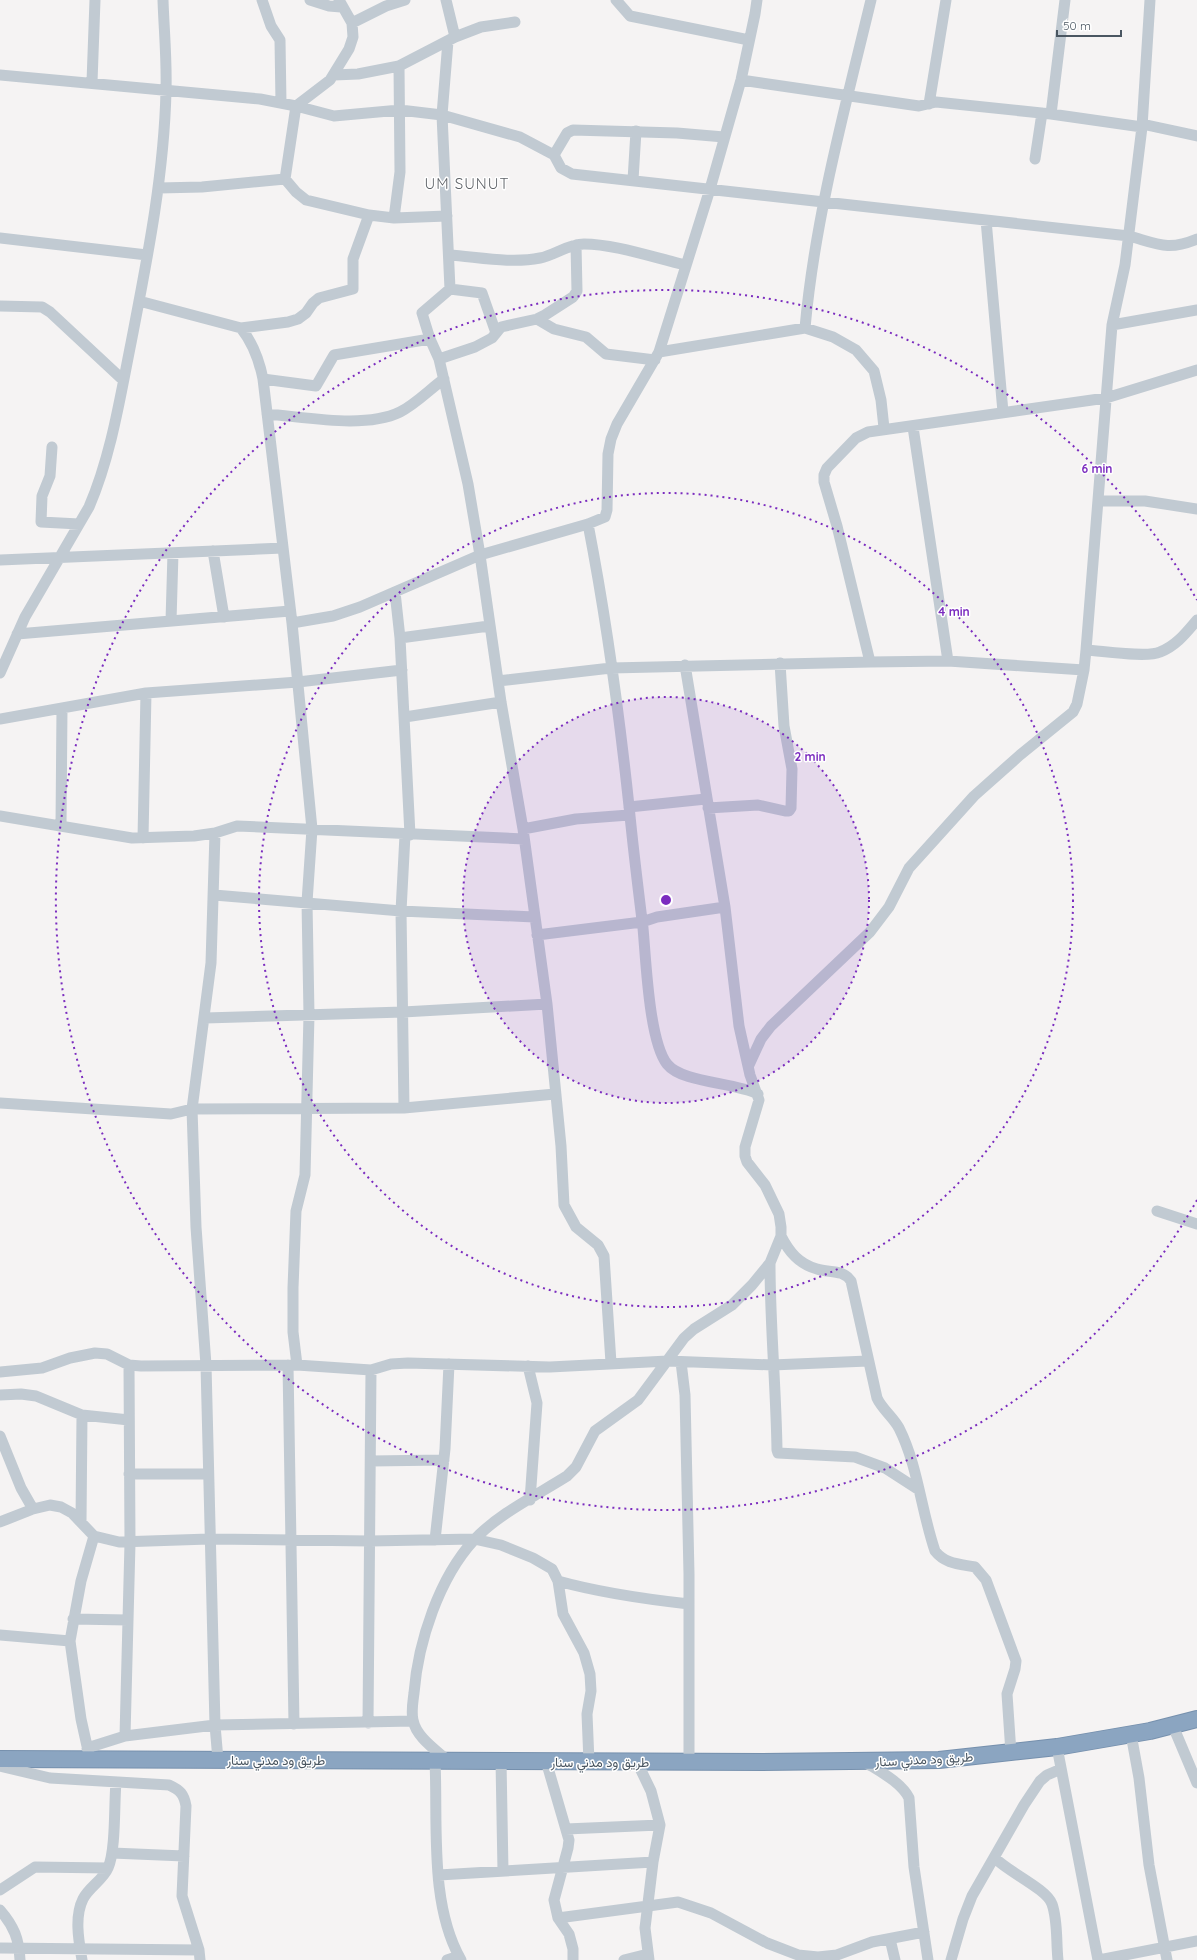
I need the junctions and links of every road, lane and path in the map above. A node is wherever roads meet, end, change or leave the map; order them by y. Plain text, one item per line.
1 (96, 0) edge
2 (163, 0) edge
3 (262, 0) edge
4 (310, 0) edge
5 (405, 0) edge
6 (446, 0) edge
7 (616, 0) edge
8 (757, 0) edge
9 (871, 0) edge
10 (946, 0) edge
11 (1065, 0) edge
12 (1150, 0) edge
13 (340, 3) edge
14 (352, 22) junction
15 (515, 22) dead end
16 (451, 39) junction
17 (749, 40) junction
18 (399, 66) junction
19 (0, 75) edge
20 (334, 75) junction
21 (741, 80) junction
22 (92, 82) junction
23 (166, 91) junction
24 (848, 95) junction
25 (281, 103) junction
26 (929, 104) junction
27 (296, 106) junction
28 (400, 110) junction
29 (1046, 114) junction
30 (442, 115) junction
31 (1142, 126) junction
32 (636, 132) junction
33 (1197, 136) edge
34 (724, 137) junction
35 (554, 155) junction
36 (1035, 159) dead end
37 (285, 179) junction
38 (633, 180) junction
39 (159, 188) junction
40 (710, 189) junction
41 (825, 201) junction
42 (369, 215) junction
43 (447, 216) junction
44 (394, 218) junction
45 (986, 220) junction
46 (1129, 236) junction
47 (0, 238) edge
48 (1197, 239) edge
49 (576, 244) junction
50 (449, 254) junction
51 (147, 255) junction
52 (686, 265) junction
53 (450, 289) junction
54 (139, 301) junction
55 (0, 306) edge
56 (1197, 310) edge
57 (537, 319) junction
58 (1112, 325) junction
59 (240, 328) junction
60 (805, 328) junction
61 (496, 333) junction
62 (430, 339) junction
63 (657, 356) junction
64 (439, 359) junction
65 (1197, 370) edge
66 (263, 379) junction
67 (444, 379) junction
68 (124, 380) junction
69 (1106, 398) junction
70 (1003, 412) junction
71 (267, 414) junction
72 (913, 427) junction
73 (884, 428) junction
74 (52, 447) dead end
75 (1098, 500) junction
76 (1197, 509) edge
77 (79, 524) junction
78 (588, 524) junction
79 (283, 548) junction
80 (213, 551) junction
81 (173, 553) junction
82 (480, 555) junction
83 (58, 559) junction
84 (0, 560) edge
85 (395, 592) junction
86 (290, 610) junction
87 (224, 617) junction
88 (1197, 620) edge
89 (171, 621) junction
90 (292, 623) junction
91 (489, 626) junction
92 (17, 634) junction
93 (400, 638) junction
94 (1086, 650) junction
95 (948, 661) junction
96 (870, 662) junction
97 (780, 663) junction
98 (685, 665) junction
99 (611, 668) junction
100 (402, 670) junction
101 (1084, 670) junction
102 (0, 673) edge
103 (498, 681) junction
104 (298, 682) junction
105 (146, 693) junction
106 (501, 702) junction
107 (62, 708) junction
108 (405, 717) junction
109 (0, 720) edge
110 (707, 803) junction
111 (629, 811) junction
112 (0, 816) edge
113 (61, 826) junction
114 (312, 829) junction
115 (215, 833) junction
116 (523, 834) junction
117 (407, 835) junction
118 (143, 838) junction
119 (214, 895) junction
120 (307, 902) junction
121 (725, 908) junction
122 (401, 911) junction
123 (534, 917) junction
124 (642, 922) junction
125 (537, 935) junction
126 (547, 1004) junction
127 (404, 1012) junction
128 (309, 1015) junction
129 (205, 1018) junction
130 (749, 1065) junction
131 (555, 1094) junction
132 (758, 1094) junction
133 (0, 1103) edge
134 (404, 1108) junction
135 (192, 1109) junction
136 (307, 1109) junction
137 (1157, 1211) dead end
138 (1197, 1224) edge
139 (781, 1236) junction
140 (770, 1263) junction
141 (668, 1361) junction
142 (681, 1362) junction
143 (868, 1362) junction
144 (612, 1363) junction
145 (449, 1364) junction
146 (772, 1364) junction
147 (129, 1365) junction
148 (206, 1365) junction
149 (292, 1365) junction
150 (528, 1366) junction
151 (371, 1370) junction
152 (0, 1372) edge
153 (0, 1395) edge
154 (82, 1415) junction
155 (129, 1420) junction
156 (0, 1436) edge
157 (444, 1460) junction
158 (371, 1461) junction
159 (129, 1474) junction
160 (208, 1474) junction
161 (919, 1490) junction
162 (530, 1500) junction
163 (33, 1509) junction
164 (0, 1522) edge
165 (81, 1522) junction
166 (94, 1536) junction
167 (209, 1539) junction
168 (291, 1539) junction
169 (474, 1539) junction
170 (435, 1540) junction
171 (370, 1541) junction
172 (130, 1543) junction
173 (558, 1580) junction
174 (689, 1604) junction
175 (73, 1620) junction
176 (128, 1620) junction
177 (0, 1635) edge
178 (70, 1641) junction
179 (1197, 1719) edge
180 (413, 1721) junction
181 (368, 1723) junction
182 (294, 1724) junction
183 (215, 1725) junction
184 (1173, 1726) junction
185 (1132, 1734) junction
186 (125, 1736) junction
187 (1057, 1747) junction
188 (1011, 1753) junction
189 (88, 1754) junction
190 (0, 1759) edge
191 (218, 1760) junction
192 (441, 1761) junction
193 (501, 1761) junction
194 (546, 1761) junction
195 (589, 1762) junction
196 (636, 1762) junction
197 (689, 1762) junction
198 (865, 1762) junction
199 (0, 1766) edge
200 (1061, 1769) junction
201 (116, 1782) junction
202 (1197, 1783) edge
203 (660, 1825) junction
204 (566, 1829) junction
205 (112, 1853) junction
206 (184, 1856) junction
207 (994, 1858) junction
208 (652, 1862) junction
209 (108, 1868) junction
210 (562, 1868) junction
211 (503, 1871) junction
212 (439, 1875) junction
213 (0, 1890) edge
214 (648, 1904) junction
215 (0, 1910) edge
216 (558, 1918) junction
217 (924, 1932) junction
218 (890, 1939) junction
219 (1197, 1941) edge
220 (0, 1948) edge
221 (1165, 1948) junction
222 (19, 1949) junction
223 (81, 1954) edge
224 (199, 1955) edge
225 (648, 1957) edge
226 (838, 1957) edge
227 (460, 1958) edge
228 (20, 1960) edge
229 (447, 1960) edge
230 (573, 1960) edge
231 (624, 1960) edge
232 (895, 1960) edge
233 (928, 1960) edge
234 (951, 1960) edge
235 (1058, 1960) edge
236 (1098, 1960) edge
237 (1167, 1960) edge

1 - 22 street
2 - 23 street
3 - 25 street
4 - 13 street
5 - 14 street
6 - 16 street
7 - 17 street
8 - 17 street
9 - 24 street
10 - 26 street
11 - 29 street
12 - 31 street
13 - 14 street
14 - 20 street
15 - 16 street
16 - 18 street
16 - 30 street
17 - 21 street
18 - 20 street
18 - 28 street
19 - 22 street
20 - 27 street
21 - 24 street
21 - 34 street
22 - 23 street
23 - 25 street
23 - 39 street
24 - 26 street
24 - 41 street
25 - 27 street
26 - 29 street
27 - 28 street
27 - 37 street
28 - 30 street
28 - 44 street
29 - 31 street
29 - 36 street
30 - 35 street
30 - 43 street
31 - 33 street
31 - 46 street
32 - 34 street
32 - 35 street
32 - 38 street
34 - 40 street
35 - 38 street
37 - 39 street
37 - 42 street
38 - 40 street
39 - 51 street
40 - 41 street
40 - 52 street
41 - 45 street
41 - 60 street
42 - 44 street
42 - 59 street
43 - 44 street
43 - 50 street
45 - 46 street
45 - 70 street
46 - 48 street
46 - 58 street
47 - 51 street
49 - 50 street
49 - 52 street
49 - 57 street
50 - 53 street
51 - 54 street
52 - 63 street
53 - 61 street
53 - 62 street
54 - 59 street
54 - 68 street
55 - 68 street
56 - 58 street
57 - 61 street
57 - 63 street
58 - 69 street
59 - 66 street
60 - 63 street
60 - 73 street
61 - 64 street
62 - 64 street
62 - 66 street
63 - 78 street
64 - 67 street
65 - 69 street
66 - 71 street
67 - 71 street
67 - 82 street
68 - 77 street
69 - 70 street
69 - 75 street
70 - 72 street
71 - 79 street
72 - 73 street
72 - 95 street
73 - 96 street
74 - 77 street
75 - 76 street
75 - 94 street
77 - 83 street
78 - 82 street
78 - 99 street
79 - 80 street
79 - 86 street
80 - 81 street
80 - 87 street
81 - 83 street
81 - 89 street
82 - 85 street
82 - 91 street
83 - 84 street
83 - 92 street
85 - 90 street
85 - 93 street
86 - 87 street
86 - 90 street
87 - 89 street
88 - 94 street
89 - 92 street
90 - 104 street
91 - 93 street
91 - 103 street
92 - 102 street
93 - 100 street
94 - 101 street
95 - 96 street
95 - 101 street
96 - 97 street
97 - 98 street
97 - 110 street
98 - 99 street
98 - 110 street
99 - 103 street
99 - 111 street
100 - 104 street
100 - 108 street
101 - 130 street
103 - 106 street
104 - 105 street
104 - 114 street
105 - 107 street
105 - 118 street
106 - 108 street
106 - 116 street
107 - 109 street
107 - 113 street
108 - 117 street
110 - 111 street
110 - 121 street
111 - 116 street
111 - 124 street
112 - 113 street
113 - 118 street
114 - 115 street
114 - 117 street
114 - 120 street
115 - 118 street
115 - 119 street
116 - 117 street
116 - 123 street
117 - 122 street
119 - 120 street
119 - 129 street
120 - 122 street
120 - 128 street
121 - 124 street
121 - 130 street
122 - 123 street
122 - 127 street
123 - 125 street
124 - 125 street
124 - 132 street
125 - 126 street
126 - 127 street
126 - 131 street
127 - 128 street
127 - 134 street
128 - 129 street
128 - 136 street
129 - 135 street
130 - 132 street
131 - 134 street
131 - 144 street
132 - 139 street
133 - 135 street
134 - 136 street
135 - 136 street
135 - 148 street
136 - 149 street
137 - 138 street
139 - 140 street
139 - 143 street
140 - 141 street
140 - 146 street
141 - 142 street
141 - 144 street
141 - 162 street
142 - 146 street
142 - 174 street
143 - 146 street
143 - 161 street
144 - 150 street
145 - 150 street
145 - 151 street
145 - 157 street
146 - 161 street
147 - 148 street
147 - 152 street
147 - 155 street
148 - 149 street
148 - 160 street
149 - 151 street
149 - 168 street
150 - 162 street
151 - 158 street
153 - 154 street
154 - 155 street
154 - 165 street
155 - 159 street
156 - 163 street
157 - 158 street
157 - 170 street
158 - 171 street
159 - 160 street
159 - 172 street
160 - 167 street
161 - 188 street
162 - 169 street
163 - 164 street
163 - 165 street
165 - 166 street
166 - 172 street
166 - 175 street
167 - 168 street
167 - 172 street
167 - 183 street
168 - 171 street
168 - 182 street
169 - 170 street
169 - 173 street
169 - 180 street
170 - 171 street
171 - 181 street
172 - 176 street
173 - 174 street
173 - 195 street
174 - 197 street
175 - 176 street
175 - 178 street
176 - 186 street
177 - 178 street
178 - 189 street
179 - 184 highway, طريق ود مدني سنار
180 - 181 street
180 - 192 street
181 - 182 street
182 - 183 street
183 - 186 street
183 - 191 street
184 - 185 highway, طريق ود مدني سنار
184 - 202 street
185 - 187 highway, طريق ود مدني سنار
185 - 221 street
186 - 189 street
187 - 188 highway, طريق ود مدني سنار
187 - 200 street
188 - 198 highway, طريق ود مدني سنار
189 - 190 highway, طريق ود مدني سنار
189 - 191 highway, طريق ود مدني سنار
191 - 192 highway, طريق ود مدني سنار
192 - 193 highway, طريق ود مدني سنار
192 - 212 street
193 - 194 highway, طريق ود مدني سنار
193 - 211 street
194 - 195 highway, طريق ود مدني سنار
194 - 204 street
195 - 196 highway, طريق ود مدني سنار
196 - 197 highway, طريق ود مدني سنار
196 - 203 street
197 - 198 highway, طريق ود مدني سنار
198 - 217 street
199 - 201 street
200 - 207 street
200 - 236 street
201 - 205 street
201 - 206 street
203 - 204 street
203 - 208 street
204 - 210 street
205 - 206 street
205 - 209 street
206 - 224 street
207 - 234 street
207 - 235 street
208 - 210 street
208 - 214 street
209 - 213 street
209 - 223 street
210 - 211 street
210 - 216 street
211 - 212 street
212 - 227 street
214 - 216 street
214 - 225 street
214 - 226 street
215 - 222 street
216 - 230 street
217 - 218 street
217 - 233 street
218 - 226 street
218 - 232 street
219 - 221 street
220 - 222 street
221 - 236 street
221 - 237 street
222 - 223 street
222 - 228 street
223 - 224 street
225 - 231 street
227 - 229 street

